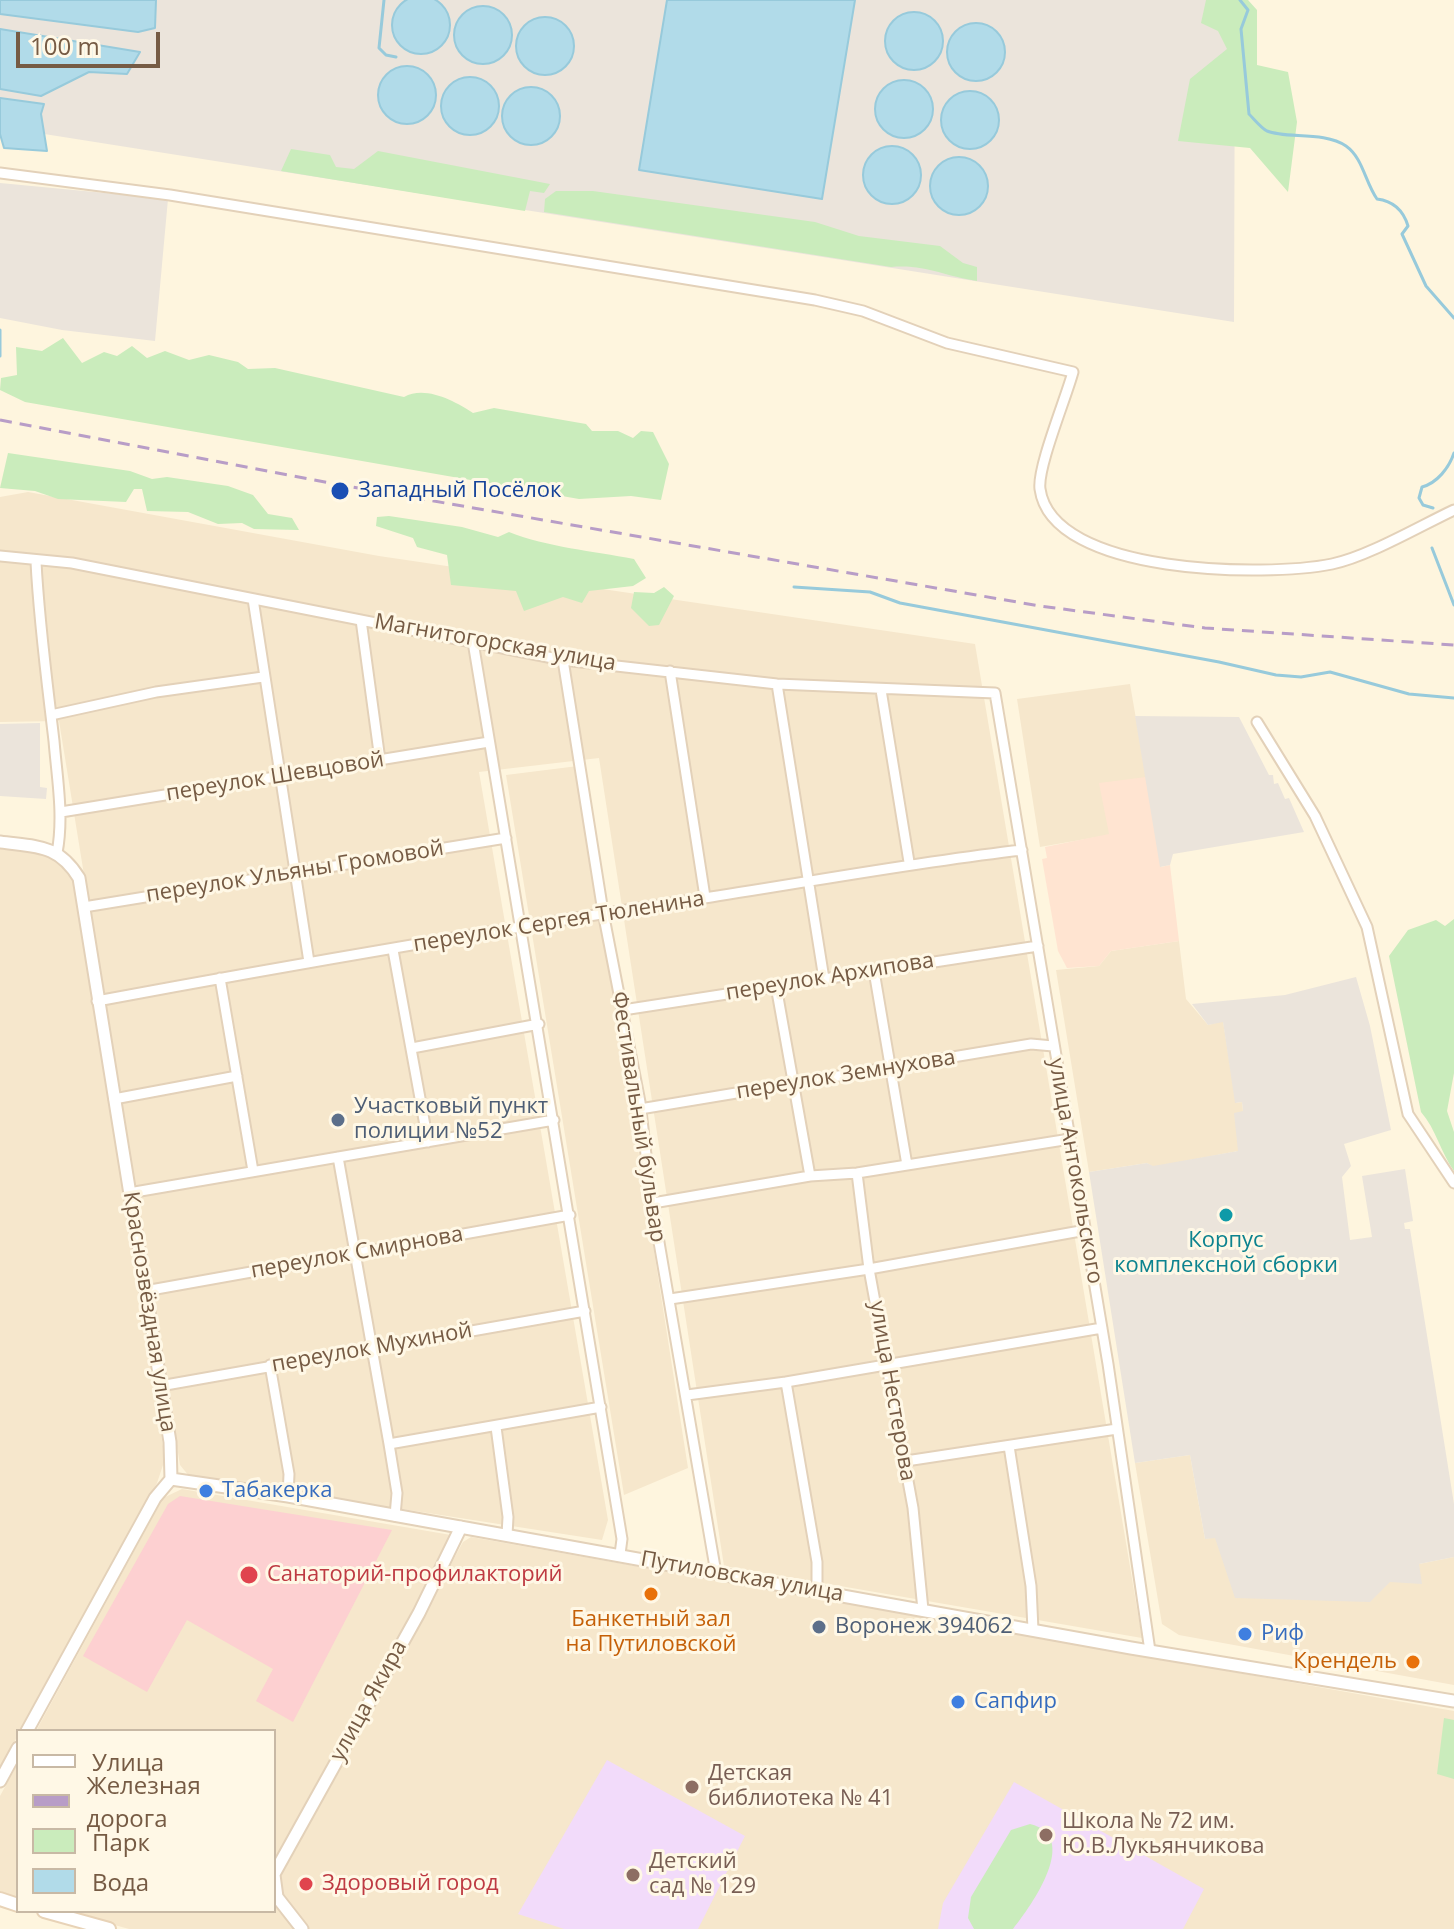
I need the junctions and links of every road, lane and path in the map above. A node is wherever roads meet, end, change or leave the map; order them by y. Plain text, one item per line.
1 (0, 173) edge
2 (1454, 510) edge
3 (0, 556) edge
4 (36, 562) junction
5 (253, 599) junction
6 (361, 620) junction
7 (473, 642) junction
8 (563, 660) junction
9 (670, 671) junction
10 (263, 677) junction
11 (777, 684) junction
12 (881, 690) junction
13 (995, 693) joint
14 (51, 715) junction
15 (1257, 722) dead end
16 (489, 742) junction
17 (380, 760) junction
18 (278, 776) junction
19 (61, 812) junction
20 (506, 838) junction
21 (0, 842) edge
22 (1022, 850) junction
23 (57, 853) junction
24 (909, 862) junction
25 (294, 872) junction
26 (808, 881) junction
27 (705, 897) junction
28 (84, 907) junction
29 (603, 912) junction
30 (522, 925) junction
31 (1038, 946) junction
32 (393, 950) junction
33 (309, 962) junction
34 (874, 971) junction
35 (220, 978) junction
36 (824, 979) junction
37 (776, 986) junction
38 (97, 1001) junction
39 (623, 1010) junction
40 (539, 1024) junction
41 (1053, 1046) junction
42 (412, 1048) junction
43 (889, 1068) junction
44 (237, 1076) junction
45 (792, 1083) junction
46 (114, 1099) junction
47 (640, 1109) junction
48 (554, 1120) junction
49 (1070, 1139) junction
50 (428, 1142) junction
51 (338, 1157) junction
52 (907, 1165) junction
53 (253, 1171) junction
54 (857, 1173) junction
55 (810, 1176) junction
56 (1454, 1183) edge
57 (129, 1193) junction
58 (653, 1203) junction
59 (570, 1215) junction
60 (1086, 1230) junction
61 (356, 1253) junction
62 (869, 1269) junction
63 (145, 1291) junction
64 (670, 1299) junction
65 (585, 1311) junction
66 (1102, 1328) junction
67 (372, 1348) junction
68 (889, 1364) junction
69 (270, 1365) junction
70 (786, 1382) junction
71 (160, 1386) junction
72 (687, 1395) junction
73 (601, 1407) junction
74 (496, 1427) junction
75 (1117, 1429) junction
76 (389, 1444) junction
77 (1009, 1446) junction
78 (906, 1461) junction
79 (171, 1479) junction
80 (288, 1496) junction
81 (395, 1516) junction
82 (461, 1527) junction
83 (507, 1535) junction
84 (620, 1554) junction
85 (716, 1573) junction
86 (817, 1591) junction
87 (923, 1610) junction
88 (1033, 1630) junction
89 (1150, 1651) junction
90 (1454, 1701) edge
91 (28, 1729) edge
92 (16, 1752) edge
93 (0, 1781) edge
94 (276, 1870) edge
95 (276, 1889) edge
96 (51, 1913) edge
97 (109, 1929) edge
98 (302, 1929) edge

1 - 2 street
3 - 4 street, Магнитогорская улица
4 - 5 street, Магнитогорская улица
4 - 14 street
5 - 6 street, Магнитогорская улица
5 - 10 street
6 - 7 street, Магнитогорская улица
6 - 17 street
7 - 8 street, Магнитогорская улица
7 - 16 street
8 - 9 street, Магнитогорская улица
8 - 29 street, Фестивальный бульвар
9 - 11 street, Магнитогорская улица
9 - 27 street
10 - 14 street
10 - 18 street
11 - 12 street, Магнитогорская улица
11 - 26 street
12 - 13 street, Магнитогорская улица
12 - 24 street
13 - 22 street, улица Антокольского
14 - 19 street
15 - 56 street
16 - 17 street, переулок Шевцовой
16 - 20 street
17 - 18 street, переулок Шевцовой
18 - 19 street, переулок Шевцовой
18 - 25 street
19 - 23 street
20 - 25 street, переулок Ульяны Громовой
20 - 30 street
21 - 23 street
22 - 24 street, переулок Сергея Тюленина
22 - 31 street, улица Антокольского
23 - 28 street, Краснозвёздная улица
24 - 26 street, переулок Сергея Тюленина
25 - 28 street, переулок Ульяны Громовой
25 - 33 street
26 - 27 street, переулок Сергея Тюленина
26 - 36 street
27 - 29 street, переулок Сергея Тюленина
28 - 38 street, Краснозвёздная улица
29 - 30 street, переулок Сергея Тюленина
29 - 39 street, Фестивальный бульвар
30 - 32 street, переулок Сергея Тюленина
30 - 40 street
31 - 34 street, переулок Архипова
31 - 41 street, улица Антокольского
32 - 33 street, переулок Сергея Тюленина
32 - 42 street
33 - 35 street, переулок Сергея Тюленина
34 - 36 street, переулок Архипова
34 - 43 street
35 - 38 street, переулок Сергея Тюленина
35 - 44 street
36 - 37 street, переулок Архипова
37 - 39 street, переулок Архипова
37 - 45 street
38 - 46 street, Краснозвёздная улица
39 - 47 street, Фестивальный бульвар
40 - 42 street
40 - 48 street
41 - 43 street, переулок Земнухова
41 - 49 street, улица Антокольского
42 - 50 street
43 - 45 street, переулок Земнухова
43 - 52 street
44 - 46 street
44 - 53 street
45 - 47 street, переулок Земнухова
45 - 55 street
46 - 57 street, Краснозвёздная улица
47 - 58 street, Фестивальный бульвар
48 - 50 street
48 - 59 street
49 - 52 street
49 - 60 street, улица Антокольского
50 - 51 street
51 - 53 street
51 - 61 street
52 - 54 street
53 - 57 street
54 - 55 street
54 - 62 street, улица Нестерова
55 - 58 street
57 - 63 street, Краснозвёздная улица
58 - 64 street, Фестивальный бульвар
59 - 61 street, переулок Смирнова
59 - 65 street
60 - 62 street
60 - 66 street, улица Антокольского
61 - 63 street, переулок Смирнова
61 - 67 street
62 - 64 street
62 - 68 street, улица Нестерова
63 - 71 street, Краснозвёздная улица
64 - 72 street, Фестивальный бульвар
65 - 67 street, переулок Мухиной
65 - 73 street
66 - 68 street
66 - 75 street, улица Антокольского
67 - 69 street, переулок Мухиной
67 - 76 street
68 - 70 street
68 - 78 street, улица Нестерова
69 - 71 street, переулок Мухиной
69 - 80 street
70 - 72 street
70 - 86 street
71 - 79 street, Краснозвёздная улица
72 - 85 street, Фестивальный бульвар
73 - 74 street
73 - 84 street
74 - 76 street
74 - 83 street
75 - 77 street
75 - 89 street, улица Антокольского
76 - 81 street
77 - 78 street
77 - 88 street
78 - 87 street, улица Нестерова
79 - 80 street, Путиловская улица
79 - 91 street
80 - 81 street, Путиловская улица
81 - 82 street, Путиловская улица
82 - 83 street, Путиловская улица
82 - 94 street, улица Якира
83 - 84 street, Путиловская улица
84 - 85 street, Путиловская улица
85 - 86 street, Путиловская улица
86 - 87 street, Путиловская улица
87 - 88 street, Путиловская улица
88 - 89 street, Путиловская улица
89 - 90 street, Путиловская улица
92 - 93 street
95 - 98 street, улица Якира
96 - 97 main road

